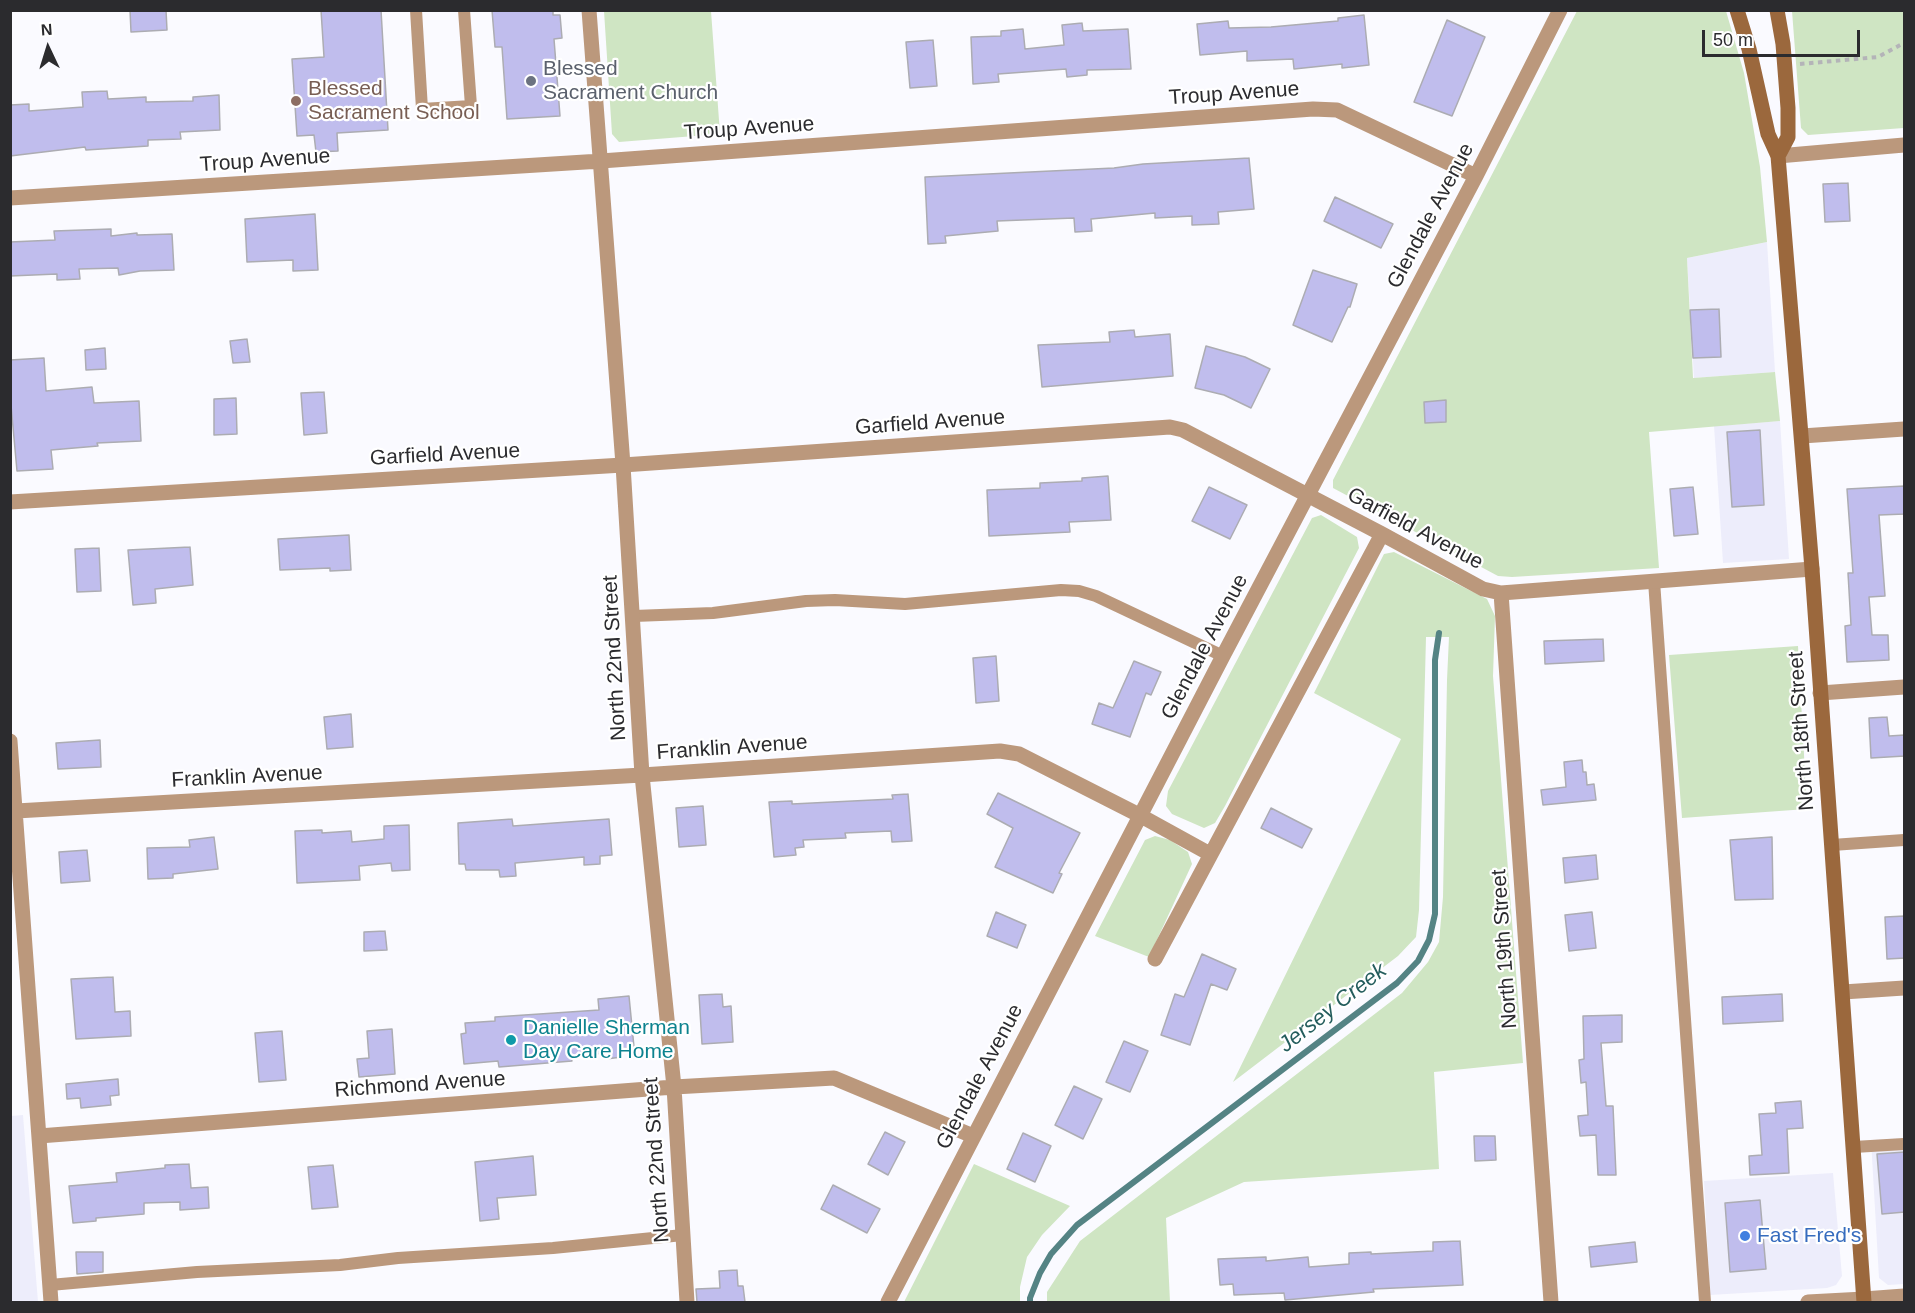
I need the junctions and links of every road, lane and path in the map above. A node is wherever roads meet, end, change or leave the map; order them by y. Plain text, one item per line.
1 (416, 10) edge
2 (464, 10) edge
3 (589, 10) edge
4 (1560, 10) edge
5 (1737, 10) edge
6 (1777, 10) edge
7 (1905, 43) edge
8 (1797, 64) dead end
9 (1905, 145) edge
10 (1778, 156) junction
11 (601, 161) junction
12 (1476, 176) junction
13 (10, 198) edge
14 (1905, 429) edge
15 (1802, 436) junction
16 (623, 465) junction
17 (1308, 497) junction
18 (10, 502) edge
19 (1382, 534) junction
20 (1812, 569) junction
21 (1654, 581) junction
22 (1501, 593) junction
23 (634, 616) junction
24 (1223, 656) junction
25 (1905, 687) edge
26 (1820, 693) junction
27 (10, 741) edge
28 (642, 775) junction
29 (16, 811) junction
30 (1141, 816) junction
31 (1905, 840) edge
32 (1832, 844) junction
33 (1210, 854) junction
34 (1155, 959) dead end
35 (1905, 988) edge
36 (1843, 992) junction
37 (674, 1087) junction
38 (39, 1136) junction
39 (973, 1136) junction
40 (1905, 1144) edge
41 (1854, 1147) junction
42 (682, 1235) junction
43 (50, 1285) junction
44 (1905, 1296) edge
45 (1864, 1300) edge
46 (51, 1302) edge
47 (687, 1302) edge
48 (888, 1302) edge
49 (1551, 1302) edge
50 (1705, 1302) edge
51 (1808, 1302) edge

1 - 2 lane
3 - 11 street, North 22nd Street
4 - 12 street, Glendale Avenue
5 - 10 main road, North 18th Street
6 - 10 main road, North 18th Street
7 - 8 path
9 - 10 street
10 - 15 main road, North 18th Street
11 - 12 street, Troup Avenue
11 - 13 street, Troup Avenue
11 - 16 street, North 22nd Street
12 - 17 street, Glendale Avenue
14 - 15 street
15 - 20 main road, North 18th Street
16 - 17 street, Garfield Avenue
16 - 18 street, Garfield Avenue
16 - 23 street, North 22nd Street
17 - 19 street, Garfield Avenue
17 - 24 street, Glendale Avenue
19 - 22 street, Garfield Avenue
19 - 33 street
20 - 21 street, Garfield Avenue
20 - 26 main road, North 18th Street
21 - 22 street, Garfield Avenue
21 - 50 lane
22 - 49 street, North 19th Street
23 - 24 lane
23 - 28 street, North 22nd Street
24 - 30 street, Glendale Avenue
25 - 26 street
26 - 32 main road, North 18th Street
27 - 29 street
28 - 29 street, Franklin Avenue
28 - 30 street, Franklin Avenue
28 - 37 street, North 22nd Street
29 - 38 street
30 - 33 street, Franklin Avenue
30 - 39 street, Glendale Avenue
31 - 32 lane
32 - 36 main road, North 18th Street
33 - 34 street
35 - 36 street
36 - 41 main road, North 18th Street
37 - 38 street, Richmond Avenue
37 - 39 street, Richmond Avenue
37 - 42 street, North 22nd Street
38 - 43 street
39 - 48 street, Glendale Avenue
40 - 41 lane
41 - 45 main road, North 18th Street
42 - 43 lane
42 - 47 street, North 22nd Street
43 - 46 street
44 - 45 street
45 - 51 street

